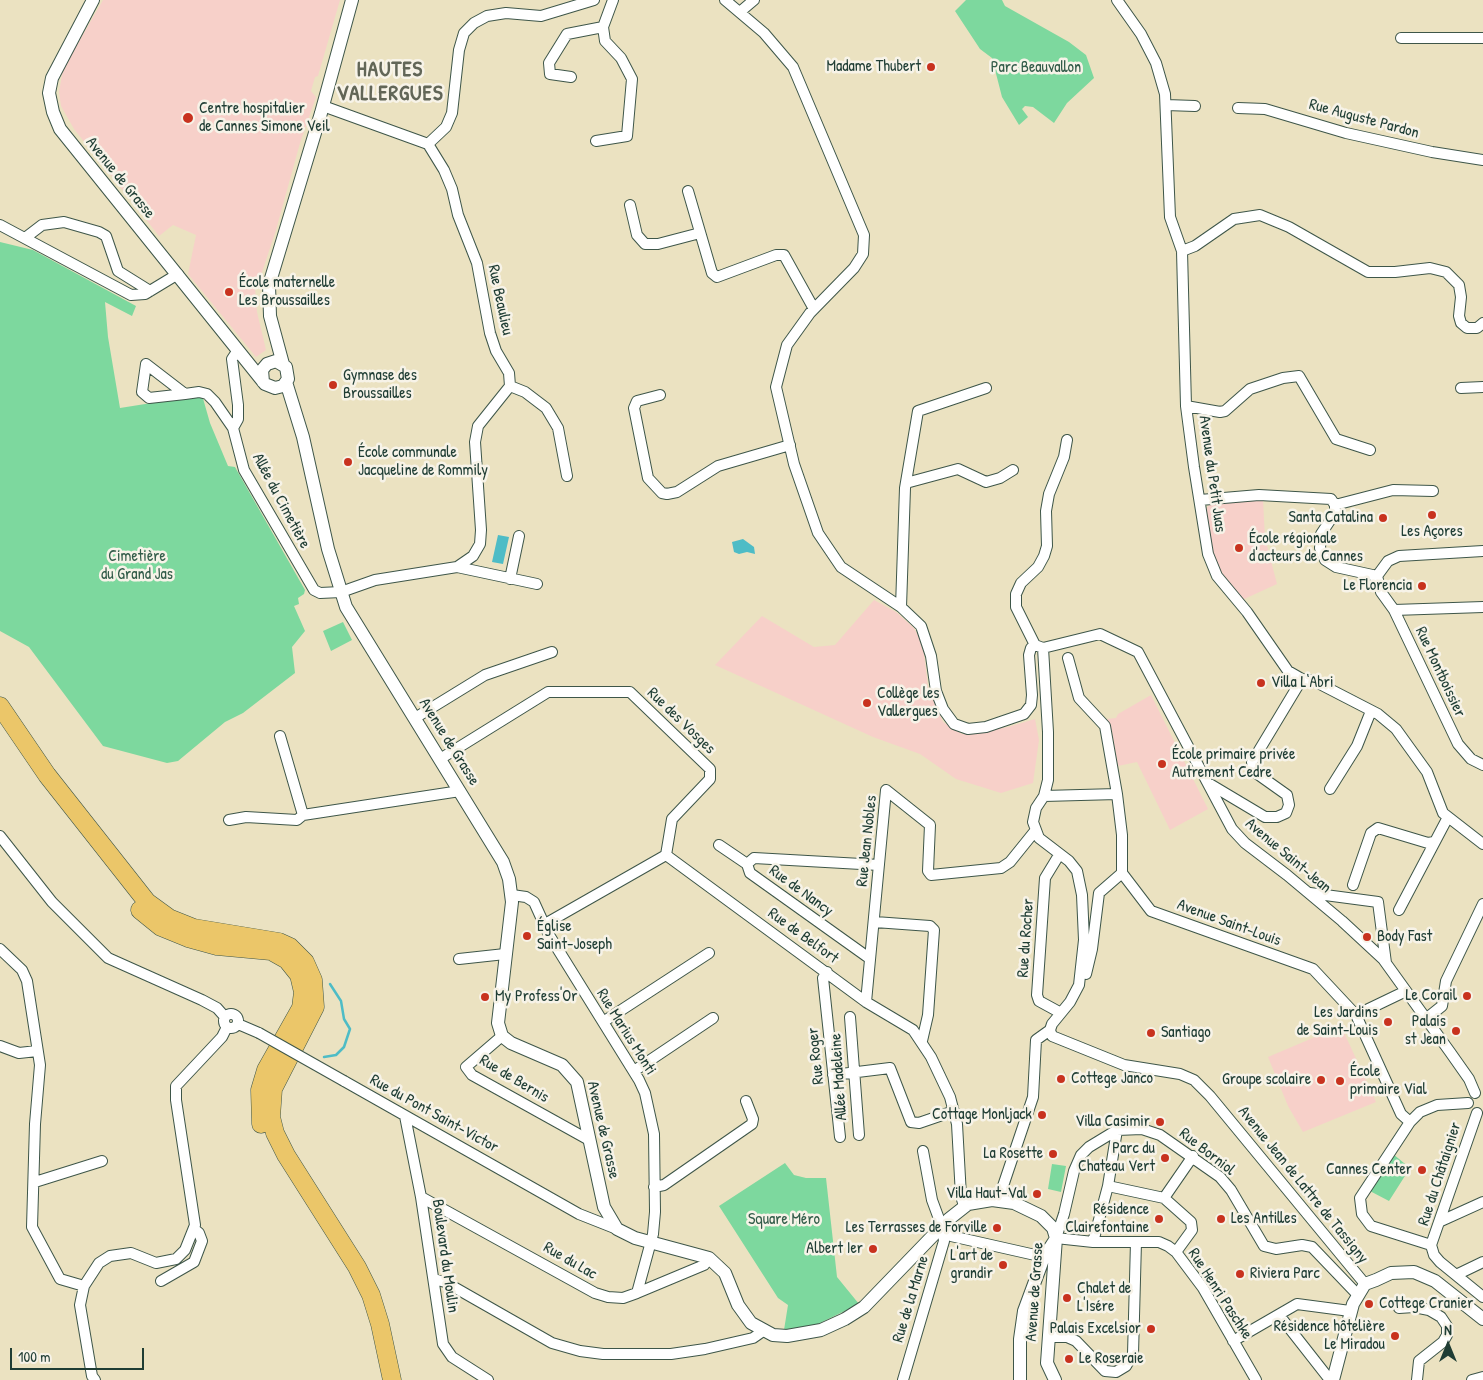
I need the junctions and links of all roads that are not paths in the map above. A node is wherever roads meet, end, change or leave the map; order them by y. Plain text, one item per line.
1 (93, 0) edge
2 (352, 0) edge
3 (594, 0) edge
4 (613, 0) edge
5 (725, 0) edge
6 (754, 0) edge
7 (1119, 1) edge
8 (741, 12) junction
9 (603, 27) junction
10 (1401, 38) dead end
11 (1483, 38) edge
12 (571, 77) dead end
13 (1166, 105) junction
14 (323, 106) junction
15 (1195, 106) dead end
16 (1238, 108) dead end
17 (596, 141) dead end
18 (428, 144) junction
19 (1483, 160) edge
20 (688, 191) dead end
21 (630, 205) dead end
22 (0, 225) edge
23 (700, 233) junction
24 (25, 238) junction
25 (1182, 251) junction
26 (178, 274) junction
27 (150, 291) junction
28 (814, 309) junction
29 (1483, 323) edge
30 (241, 354) junction
31 (273, 364) junction
32 (286, 382) junction
33 (267, 385) junction
34 (510, 386) junction
35 (1483, 387) edge
36 (986, 388) dead end
37 (1461, 388) dead end
38 (185, 394) dead end
39 (660, 395) dead end
40 (1186, 406) junction
41 (297, 420) junction
42 (233, 428) junction
43 (1067, 440) dead end
44 (790, 445) junction
45 (1370, 450) dead end
46 (1014, 470) dead end
47 (567, 476) dead end
48 (906, 483) junction
49 (1433, 491) dead end
50 (1200, 500) junction
51 (1335, 505) junction
52 (519, 536) dead end
53 (1483, 551) edge
54 (456, 567) junction
55 (1377, 576) junction
56 (510, 579) junction
57 (537, 584) dead end
58 (342, 592) junction
59 (1483, 606) edge
60 (901, 607) junction
61 (1394, 610) junction
62 (1039, 646) junction
63 (552, 652) dead end
64 (1068, 658) dead end
65 (1302, 679) junction
66 (0, 706) edge
67 (1371, 711) junction
68 (415, 718) junction
69 (0, 727) edge
70 (280, 736) dead end
71 (440, 759) junction
72 (1483, 765) edge
73 (1208, 782) junction
74 (1330, 789) dead end
75 (460, 791) junction
76 (1117, 794) junction
77 (1044, 796) junction
78 (303, 815) junction
79 (1448, 817) junction
80 (229, 820) dead end
81 (1035, 831) junction
82 (0, 836) edge
83 (1434, 842) junction
84 (1483, 844) edge
85 (719, 845) dead end
86 (666, 855) junction
87 (1059, 855) junction
88 (747, 864) junction
89 (879, 865) junction
90 (1122, 872) junction
91 (1353, 885) dead end
92 (1309, 893) junction
93 (512, 895) junction
94 (1483, 904) edge
95 (1399, 910) dead end
96 (875, 922) junction
97 (545, 924) junction
98 (0, 949) edge
99 (709, 953) dead end
100 (505, 954) junction
101 (870, 958) junction
102 (459, 959) dead end
103 (1386, 964) junction
104 (827, 972) junction
105 (1079, 985) junction
106 (1406, 991) junction
107 (866, 1002) junction
108 (1061, 1013) junction
109 (1356, 1015) junction
110 (850, 1017) dead end
111 (713, 1018) dead end
112 (1427, 1018) junction
113 (226, 1022) junction
114 (603, 1022) junction
115 (1050, 1030) junction
116 (502, 1036) junction
117 (922, 1040) junction
118 (0, 1046) edge
119 (37, 1051) junction
120 (634, 1071) junction
121 (854, 1073) junction
122 (833, 1075) junction
123 (1480, 1091) edge
124 (746, 1101) dead end
125 (1468, 1103) junction
126 (954, 1111) junction
127 (1480, 1112) edge
128 (405, 1116) junction
129 (1410, 1122) junction
130 (1117, 1130) junction
131 (859, 1135) dead end
132 (840, 1137) dead end
133 (589, 1140) junction
134 (923, 1151) dead end
135 (1193, 1156) junction
136 (102, 1161) dead end
137 (35, 1182) junction
138 (1108, 1186) junction
139 (654, 1187) junction
140 (422, 1197) junction
141 (1164, 1198) junction
142 (1000, 1200) junction
143 (1483, 1202) edge
144 (964, 1206) junction
145 (1441, 1221) junction
146 (942, 1227) junction
147 (194, 1229) junction
148 (617, 1229) junction
149 (1056, 1238) junction
150 (650, 1242) junction
151 (1093, 1242) junction
152 (1136, 1242) junction
153 (1431, 1245) junction
154 (1176, 1252) junction
155 (1044, 1257) junction
156 (709, 1258) junction
157 (1483, 1262) edge
158 (1456, 1275) junction
159 (434, 1279) junction
160 (161, 1281) dead end
161 (1365, 1284) junction
162 (84, 1286) junction
163 (637, 1293) junction
164 (1357, 1294) junction
165 (1483, 1297) edge
166 (1399, 1308) dead end
167 (1350, 1311) junction
168 (1280, 1315) junction
169 (1483, 1319) edge
170 (763, 1331) junction
171 (1048, 1337) junction
172 (1233, 1341) junction
173 (1483, 1378) edge
174 (95, 1380) edge
175 (381, 1380) edge
176 (392, 1380) edge
177 (488, 1380) edge
178 (904, 1380) edge
179 (1020, 1380) edge
180 (1055, 1380) edge
181 (1256, 1380) edge
182 (1331, 1380) edge
183 (1417, 1380) edge
184 (1472, 1380) edge

1 - 26 street, Avenue de Grasse
2 - 14 street
3 - 18 street
4 - 9 street
5 - 8 street
6 - 8 street
7 - 13 street, Avenue du Petit Juas
8 - 28 street
9 - 12 street
9 - 17 street
10 - 11 street
13 - 15 street
13 - 25 street, Avenue du Petit Juas
14 - 18 street
14 - 31 street
16 - 19 street, Rue Auguste Pardon
18 - 34 street, Rue Beaulieu
20 - 23 street
21 - 23 street
22 - 24 street
23 - 28 street
24 - 27 street
24 - 27 street
25 - 29 street
25 - 40 street, Avenue du Petit Juas
26 - 27 street
26 - 30 street, Avenue de Grasse
28 - 44 street
30 - 31 street, Avenue de Grasse
30 - 33 street, Avenue de Grasse
30 - 42 street
31 - 32 street
31 - 33 street
32 - 33 street
32 - 41 street
33 - 41 street, Avenue de Grasse
34 - 47 street
34 - 54 street
35 - 37 street
36 - 48 street
38 - 42 street, Allée du Cimetière
39 - 44 street
40 - 45 street
40 - 50 street, Avenue du Petit Juas
41 - 58 street, Avenue de Grasse
42 - 58 street, Allée du Cimetière
43 - 62 street
44 - 60 street
46 - 48 street
48 - 60 street
49 - 51 street
50 - 51 street
50 - 65 street, Avenue du Petit Juas
51 - 55 street
52 - 56 street
53 - 55 street
54 - 56 street
54 - 58 street
55 - 61 street, Rue Montboissier
56 - 57 street
58 - 68 street, Avenue de Grasse
59 - 61 street
60 - 62 street
61 - 72 street, Rue Montboissier
62 - 73 street, Avenue Saint-Jean
62 - 77 street
63 - 68 street
64 - 76 street
65 - 67 street, Avenue du Petit Juas
65 - 73 street
66 - 176 highway
67 - 74 street
67 - 79 street, Avenue du Petit Juas
68 - 71 street, Avenue de Grasse
69 - 175 highway
70 - 78 street
71 - 75 street, Avenue de Grasse
71 - 86 street, Rue des Vosges
73 - 92 street, Avenue Saint-Jean
75 - 78 street
75 - 93 street, Avenue de Grasse
76 - 77 street
76 - 90 street
77 - 81 street
78 - 80 street
79 - 83 street
79 - 84 street, Avenue du Petit Juas
81 - 87 street
81 - 89 street, Rue Jean Nobles
82 - 113 street
83 - 91 street
83 - 95 street
85 - 88 street, Rue de Nancy
86 - 97 street
86 - 104 street, Rue de Belfort
87 - 105 street
87 - 108 street, Rue du Rocher
88 - 89 street
88 - 101 street, Rue de Nancy
89 - 96 street, Rue Jean Nobles
90 - 105 street
90 - 109 street, Avenue Saint-Louis
92 - 103 street, Avenue Saint-Jean
92 - 103 street
93 - 97 street, Rue Marius Monti
93 - 100 street, Avenue de Grasse
94 - 112 street
96 - 101 street, Rue Jean Nobles
96 - 117 street
97 - 114 street, Rue Marius Monti
98 - 119 street
99 - 114 street
100 - 102 street
100 - 116 street, Avenue de Grasse
101 - 107 street, Rue Jean Nobles
103 - 106 street, Avenue Saint-Jean
104 - 107 street, Rue de Belfort
104 - 122 street, Rue Roger
105 - 108 street
106 - 109 street
106 - 112 street, Avenue Saint-Jean
107 - 117 street, Rue de Belfort
108 - 115 street
109 - 129 street, Avenue Saint-Louis
110 - 121 street, Allée Madeleine
111 - 120 street
112 - 123 street, Avenue Saint-Jean
113 - 128 street, Rue du Pont Saint-Victor, bridge
113 - 147 street
114 - 120 street, Rue Marius Monti
115 - 142 street
115 - 161 street, Avenue Jean de Lattre de Tassigny
116 - 133 street, Avenue de Grasse
116 - 133 street, Rue de Bernis
117 - 126 street
118 - 119 street
119 - 137 street
120 - 139 street, Rue Marius Monti
121 - 122 street
121 - 126 street
121 - 131 street, Allée Madeleine
122 - 132 street, Rue Roger
123 - 125 street
124 - 139 street
125 - 127 street
125 - 129 street
126 - 144 street
127 - 145 street, Rue du Châtaignier
128 - 140 street, Boulevard du Moulin
128 - 148 street, Rue du Pont Saint-Victor
129 - 153 street
130 - 135 street, Rue Borniol
130 - 138 street
130 - 149 street, Rue Borniol
133 - 148 street, Avenue de Grasse
134 - 146 street
135 - 141 street
135 - 164 street, Rue Borniol
136 - 137 street
137 - 162 street
138 - 141 street
138 - 151 street
139 - 150 street, Rue Marius Monti
140 - 159 street, Boulevard du Moulin
140 - 163 street, Rue du Lac
141 - 154 street
142 - 144 street, Avenue de Grasse
142 - 149 street, Avenue de Grasse
143 - 145 street
144 - 146 street
145 - 153 street, Rue du Châtaignier
146 - 155 street
146 - 170 street
146 - 178 street, Rue de la Marne
147 - 160 street
147 - 162 street
148 - 150 street
149 - 151 street, Rue Henri Paschke
149 - 155 street
149 - 171 street, Avenue de Grasse
150 - 156 street
150 - 163 street, Rue Marius Monti
151 - 152 street, Rue Henri Paschke
152 - 154 street, Rue Henri Paschke
152 - 171 street
153 - 158 street
154 - 172 street, Rue Henri Paschke
155 - 179 street
156 - 163 street, Rue du Lac
156 - 170 street
157 - 158 street
158 - 165 street
159 - 170 street
159 - 177 street, Boulevard du Moulin
161 - 164 street
161 - 169 street
162 - 174 street
164 - 167 street
166 - 183 street
167 - 168 street
167 - 182 street
168 - 172 street
168 - 182 street
171 - 180 street, Avenue de Grasse
172 - 181 street, Rue Henri Paschke
173 - 184 street

